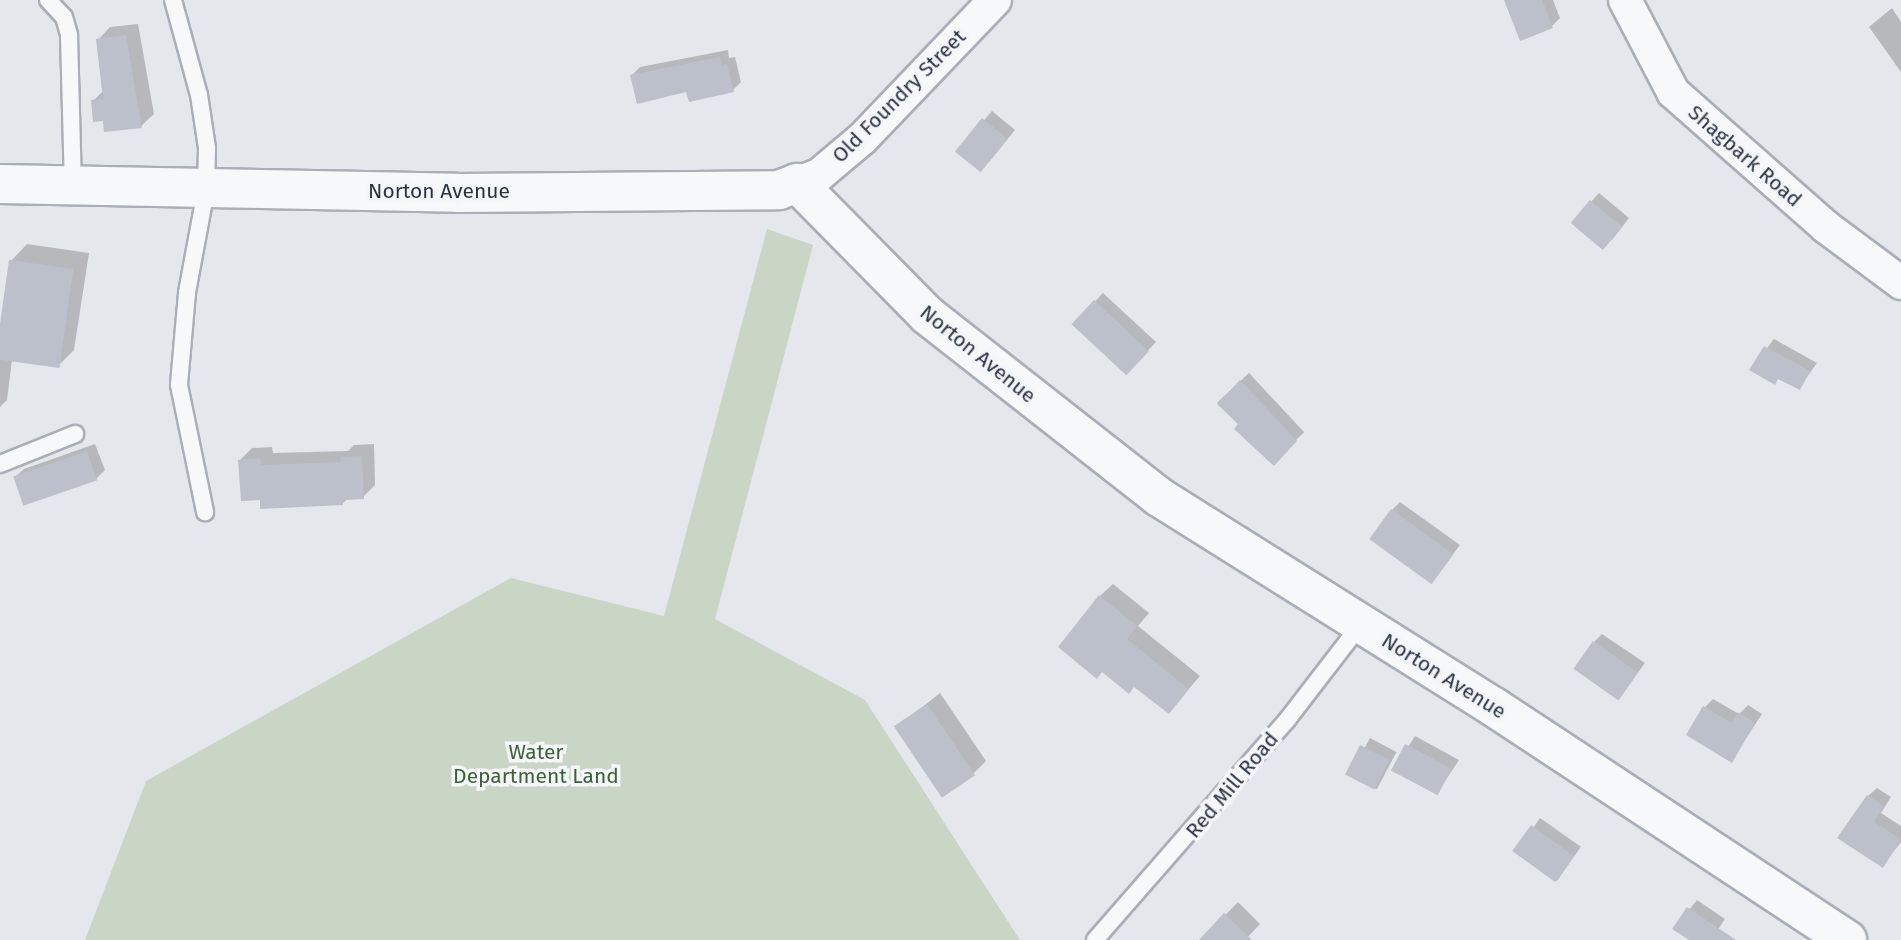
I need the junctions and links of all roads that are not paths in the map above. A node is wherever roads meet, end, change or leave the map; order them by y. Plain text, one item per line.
1 (48, 0) edge
2 (173, 0) edge
3 (995, 0) edge
4 (1625, 0) edge
5 (797, 183) junction
6 (0, 184) edge
7 (73, 189) junction
8 (205, 190) junction
9 (1901, 283) edge
10 (75, 434) dead end
11 (0, 464) edge
12 (205, 512) dead end
13 (1361, 624) junction
14 (1095, 940) edge
15 (1847, 940) edge

1 - 7 lane
2 - 8 lane
3 - 5 street, Old Foundry Street
4 - 9 street, Shagbark Road
5 - 8 street, Norton Avenue
5 - 13 street, Norton Avenue
6 - 7 street, Norton Avenue
7 - 8 street, Norton Avenue
8 - 12 lane
10 - 11 lane
13 - 14 lane, Red Mill Road
13 - 15 street, Norton Avenue

